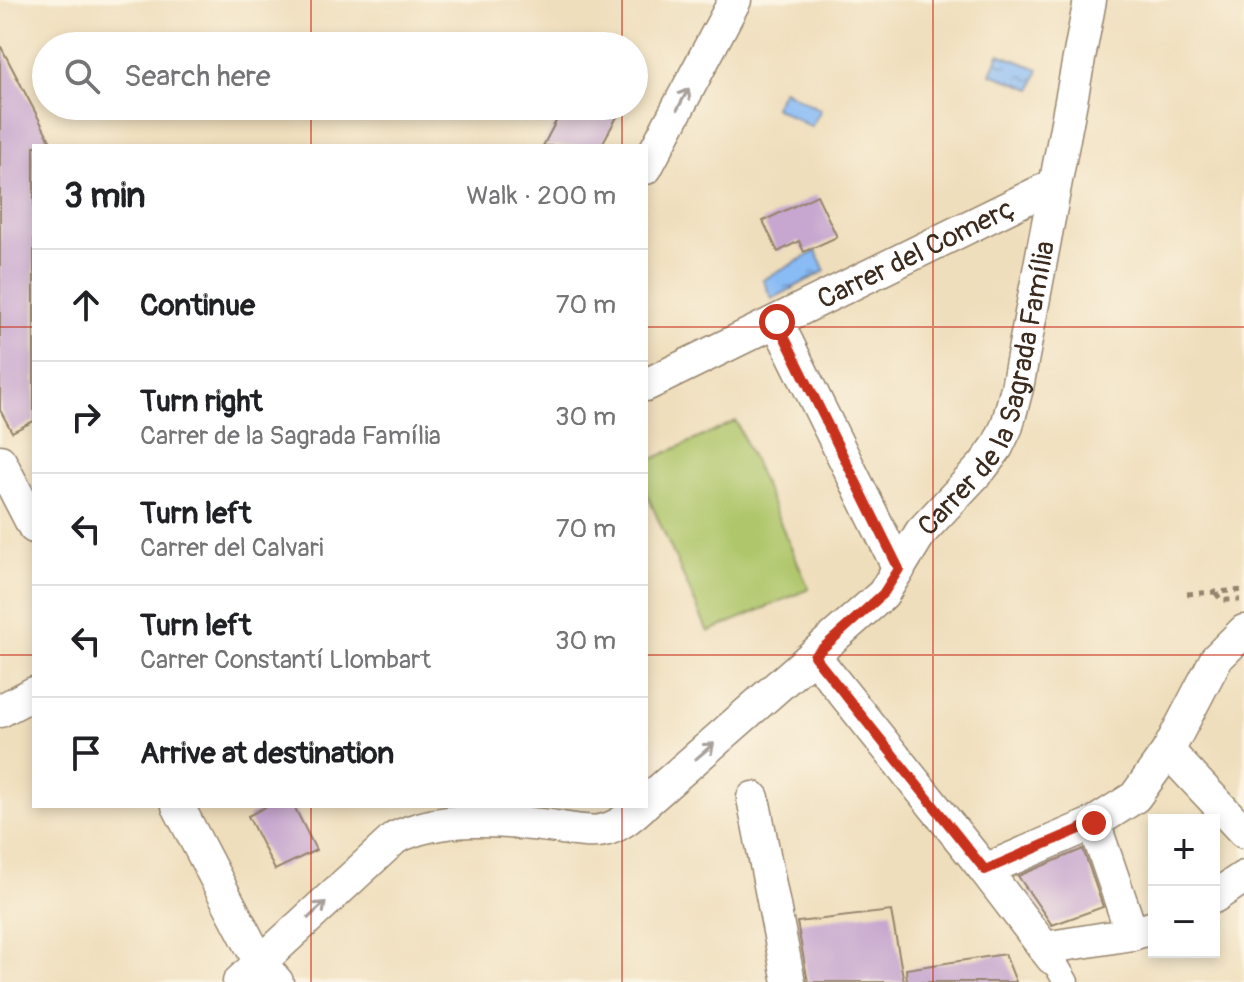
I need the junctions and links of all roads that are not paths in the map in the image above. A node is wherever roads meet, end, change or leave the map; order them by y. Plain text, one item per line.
1 (735, 0) edge
2 (1090, 0) edge
3 (648, 164) edge
4 (1054, 185) junction
5 (777, 322) junction
6 (648, 384) edge
7 (0, 461) edge
8 (32, 523) edge
9 (899, 569) junction
10 (1242, 616) edge
11 (814, 656) junction
12 (32, 694) edge
13 (0, 711) edge
14 (1168, 751) junction
15 (753, 798) dead end
16 (648, 801) edge
17 (179, 808) edge
18 (639, 808) edge
19 (1094, 823) junction
20 (1244, 832) edge
21 (985, 870) junction
22 (1244, 877) edge
23 (1220, 893) edge
24 (1143, 931) edge
25 (1054, 963) edge
26 (258, 976) edge
27 (789, 982) edge

3 -> 1 street
2 - 4 street, Carrer de la Sagrada Família
4 - 5 street, Carrer del Comerç
4 - 9 street, Carrer de la Sagrada Família
5 - 6 street, Carrer del Comerç
5 - 9 street
7 - 8 street
9 - 11 street, Carrer de la Sagrada Família
10 - 14 street
16 -> 11 street, Carrer de la Sagrada Família
11 - 21 street
12 - 13 street
14 - 19 street
14 - 20 street
15 - 27 street
17 - 26 street
26 -> 18 street, Carrer de la Sagrada Família
19 - 21 street
19 - 24 street
21 - 25 street
22 - 23 street
24 - 25 street

